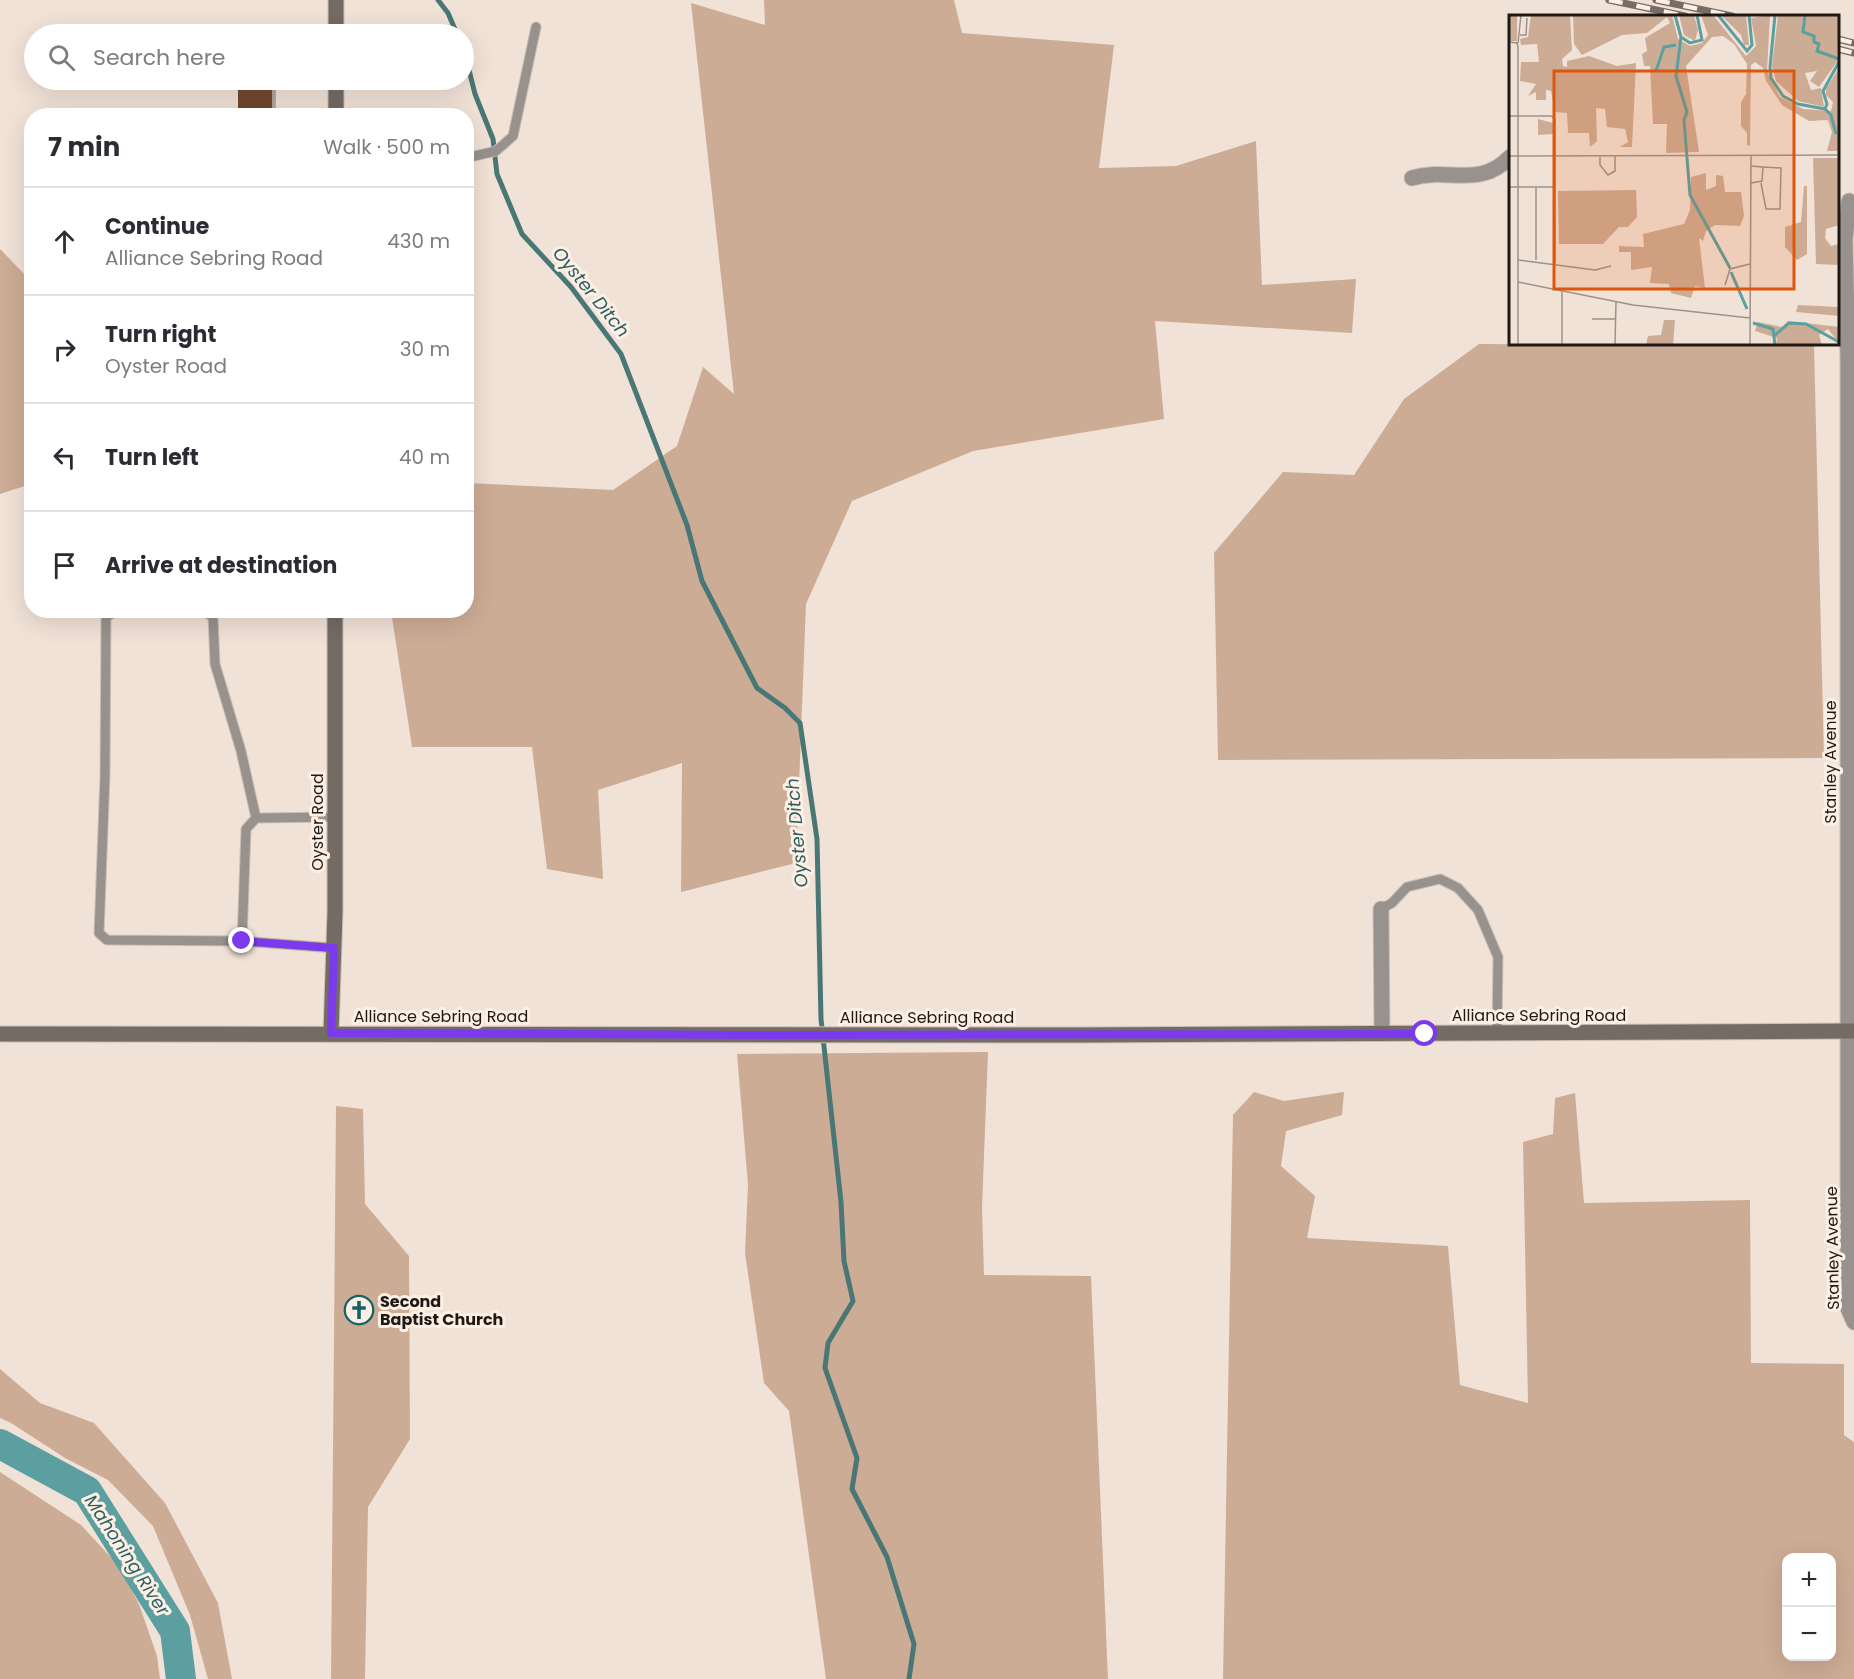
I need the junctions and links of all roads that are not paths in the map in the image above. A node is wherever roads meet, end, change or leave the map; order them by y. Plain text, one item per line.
1 (336, 0) edge
2 (336, 24) edge
3 (536, 27) dead end
4 (336, 90) edge
5 (336, 108) edge
6 (474, 156) edge
7 (1509, 158) edge
8 (1412, 178) dead end
9 (1847, 201) edge
10 (106, 618) edge
11 (213, 618) edge
12 (336, 618) edge
13 (1851, 782) edge
14 (335, 817) junction
15 (256, 818) junction
16 (1381, 909) joint
17 (242, 941) junction
18 (334, 948) junction
19 (1851, 1031) edge
20 (331, 1033) junction
21 (0, 1034) edge
22 (1382, 1034) junction
23 (1497, 1034) junction
24 (1854, 1322) edge

1 - 2 street
3 - 6 lane
4 - 5 street
7 - 8 street
9 - 13 street, Stanley Avenue
10 - 17 lane
11 - 15 lane
12 - 14 street, Oyster Road
13 - 19 street, Stanley Avenue
14 - 15 lane
14 - 18 street, Oyster Road
15 - 17 lane
16 - 22 street
16 - 23 lane
17 - 18 lane
18 - 20 street, Oyster Road
19 - 23 street, Alliance Sebring Road
19 - 24 street, Stanley Avenue
20 - 21 street, Alliance Sebring Road
20 - 22 street, Alliance Sebring Road
22 - 23 street, Alliance Sebring Road

